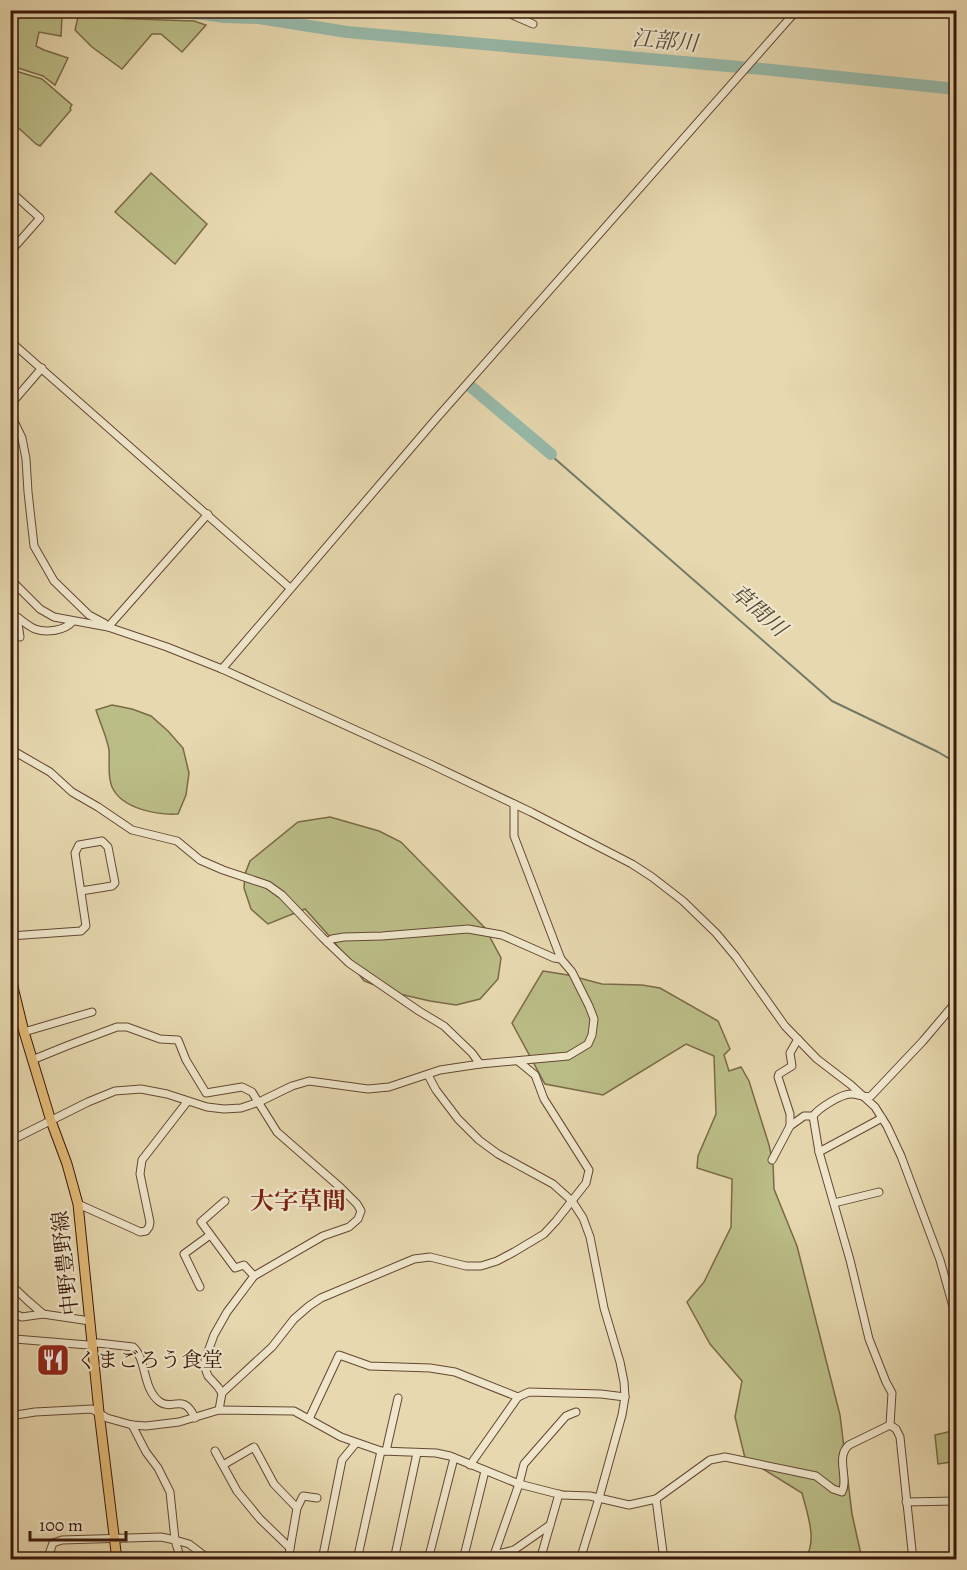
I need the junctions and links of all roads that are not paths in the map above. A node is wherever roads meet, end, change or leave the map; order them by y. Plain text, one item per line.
1 (501, 10) edge
2 (797, 10) edge
3 (532, 24) dead end
4 (10, 191) edge
5 (10, 252) edge
6 (10, 341) edge
7 (42, 369) junction
8 (10, 405) edge
9 (10, 413) edge
10 (208, 514) junction
11 (10, 579) edge
12 (290, 588) junction
13 (14, 616) edge
14 (73, 621) junction
15 (108, 627) junction
16 (20, 637) dead end
17 (222, 669) junction
18 (10, 749) edge
19 (514, 804) junction
20 (81, 891) junction
21 (10, 936) edge
22 (327, 942) junction
23 (561, 959) junction
24 (10, 970) edge
25 (957, 1002) edge
26 (92, 1012) dead end
27 (24, 1032) junction
28 (798, 1039) junction
29 (32, 1060) junction
30 (518, 1061) junction
31 (480, 1064) junction
32 (428, 1075) junction
33 (865, 1098) junction
34 (187, 1102) junction
35 (259, 1102) junction
36 (813, 1116) junction
37 (882, 1118) junction
38 (51, 1121) junction
39 (790, 1126) junction
40 (10, 1142) edge
41 (819, 1152) junction
42 (772, 1160) dead end
43 (879, 1192) dead end
44 (225, 1201) dead end
45 (572, 1201) junction
46 (834, 1203) junction
47 (78, 1204) junction
48 (210, 1235) junction
49 (254, 1276) junction
50 (10, 1284) edge
51 (200, 1287) dead end
52 (10, 1312) edge
53 (43, 1314) junction
54 (957, 1317) edge
55 (90, 1321) junction
56 (15, 1339) dead end
57 (93, 1344) junction
58 (222, 1393) junction
59 (518, 1397) junction
60 (625, 1397) junction
61 (398, 1398) dead end
62 (219, 1410) junction
63 (576, 1412) dead end
64 (99, 1413) junction
65 (10, 1416) edge
66 (195, 1418) junction
67 (309, 1419) junction
68 (132, 1425) junction
69 (890, 1425) junction
70 (356, 1443) junction
71 (215, 1451) dead end
72 (384, 1451) junction
73 (417, 1453) junction
74 (454, 1458) junction
75 (223, 1465) junction
76 (470, 1465) junction
77 (485, 1471) junction
78 (519, 1484) junction
79 (559, 1494) junction
80 (317, 1498) dead end
81 (599, 1498) junction
82 (656, 1499) junction
83 (957, 1501) edge
84 (906, 1502) junction
85 (297, 1508) junction
86 (550, 1525) junction
87 (115, 1538) junction
88 (176, 1540) junction
89 (290, 1548) junction
90 (494, 1555) junction
91 (504, 1556) edge
92 (46, 1560) edge
93 (117, 1560) edge
94 (181, 1560) edge
95 (210, 1560) edge
96 (288, 1560) edge
97 (322, 1560) edge
98 (357, 1560) edge
99 (394, 1560) edge
100 (428, 1560) edge
101 (463, 1560) edge
102 (483, 1560) edge
103 (540, 1560) edge
104 (580, 1560) edge
105 (664, 1560) edge
106 (913, 1560) edge

1 - 3 street
2 - 12 street
4 - 5 street
6 - 7 street
7 - 8 street
7 - 10 street
9 - 15 street
10 - 12 street
10 - 15 street
11 - 14 street
12 - 17 street
13 - 14 street
13 - 16 street
14 - 15 street
15 - 17 street
17 - 19 street
18 - 22 street
19 - 23 street
19 - 28 street
20 - 20 street
20 - 21 street
22 - 23 street
22 - 31 street
23 - 30 street
24 - 27 main road, 中野豊野線
25 - 33 street
26 - 27 street
27 - 29 main road, 中野豊野線
28 - 33 street
28 - 39 street
29 - 35 street
29 - 38 main road, 中野豊野線
30 - 31 street
30 - 45 street
31 - 32 street
32 - 35 street
32 - 45 street
33 - 36 street
33 - 37 street
34 - 35 street
34 - 38 street
34 - 47 street
35 - 49 street
36 - 39 street
36 - 41 street
37 - 41 street
37 - 54 street
38 - 40 street
38 - 47 main road, 中野豊野線
39 - 42 street
41 - 46 street
43 - 46 street
44 - 48 street
45 - 58 street
45 - 60 street
46 - 69 street
47 - 55 main road, 中野豊野線
48 - 49 street
48 - 51 street
49 - 58 street
50 - 53 street
52 - 53 street
53 - 55 street
55 - 57 main road, 中野豊野線
56 - 57 street
57 - 64 main road, 中野豊野線
57 - 66 street
58 - 62 street
59 - 60 street
59 - 67 street
59 - 76 street
60 - 81 street
61 - 72 street
62 - 66 street
62 - 67 street
63 - 78 street
64 - 65 street
64 - 68 street
64 - 87 main road, 中野豊野線
66 - 68 street
67 - 70 street
68 - 88 street
69 - 82 street
69 - 84 street
70 - 72 street
70 - 97 street
71 - 75 street
72 - 73 street
72 - 98 street
73 - 74 street
73 - 99 street
74 - 76 street
74 - 100 street
75 - 85 street
75 - 89 street
76 - 77 street
77 - 78 street
77 - 101 street
78 - 79 street
78 - 90 street
79 - 81 street
79 - 86 street
80 - 85 street
81 - 82 street
81 - 104 street
82 - 105 street
83 - 84 street
84 - 106 street
85 - 89 street
86 - 91 street
86 - 103 street
87 - 88 street
87 - 92 street
87 - 93 main road, 中野豊野線
88 - 94 street
88 - 95 street
89 - 96 street
90 - 91 street
90 - 102 street

